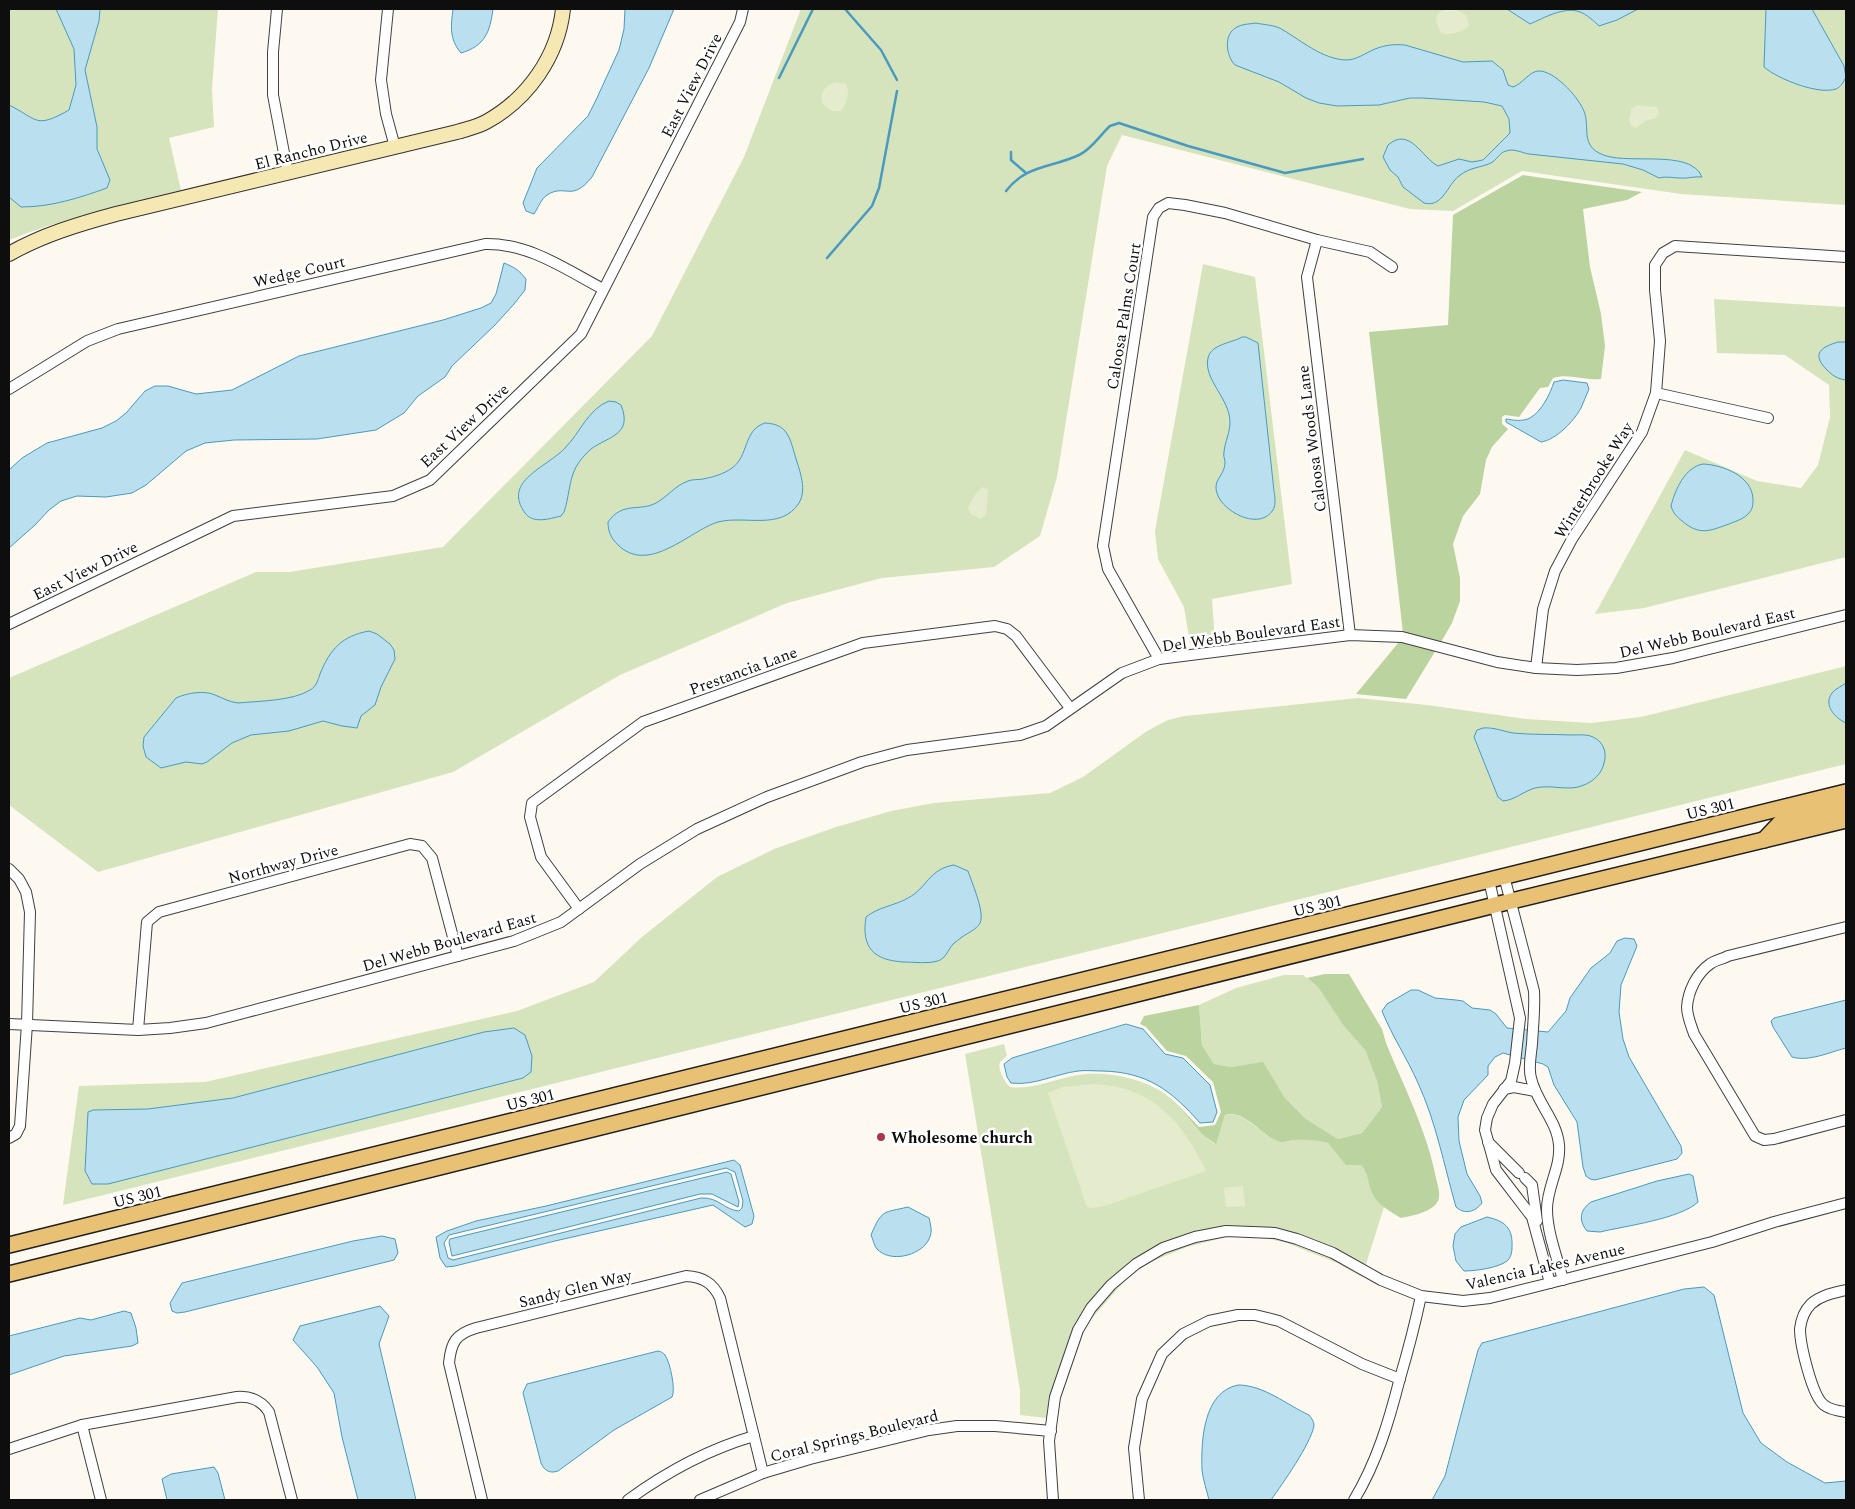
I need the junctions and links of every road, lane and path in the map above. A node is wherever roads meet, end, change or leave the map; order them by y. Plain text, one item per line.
1 (277, 9) edge
2 (388, 9) edge
3 (563, 9) edge
4 (742, 9) edge
5 (395, 147) junction
6 (288, 174) junction
7 (1317, 240) junction
8 (9, 254) edge
9 (1846, 257) edge
10 (1392, 266) dead end
11 (603, 289) junction
12 (9, 389) edge
13 (1656, 393) junction
14 (1768, 418) dead end
15 (1846, 615) edge
16 (9, 624) edge
17 (1350, 635) junction
18 (1159, 659) junction
19 (1536, 668) junction
20 (1070, 708) junction
21 (1846, 792) edge
22 (1846, 806) edge
23 (1846, 820) edge
24 (1764, 840) junction
25 (9, 869) edge
26 (1504, 876) junction
27 (1489, 880) junction
28 (1511, 901) junction
29 (1495, 905) junction
30 (579, 909) junction
31 (1846, 927) edge
32 (458, 956) junction
33 (9, 1024) edge
34 (27, 1024) junction
35 (138, 1030) junction
36 (1504, 1089) junction
37 (1535, 1091) junction
38 (1846, 1120) edge
39 (9, 1138) edge
40 (1488, 1142) junction
41 (230, 1191) junction
42 (1846, 1203) edge
43 (237, 1218) junction
44 (1539, 1237) junction
45 (9, 1245) edge
46 (9, 1274) edge
47 (1563, 1280) junction
48 (1550, 1283) junction
49 (1846, 1290) edge
50 (1421, 1296) junction
51 (1400, 1378) junction
52 (1846, 1412) edge
53 (82, 1425) junction
54 (1050, 1431) junction
55 (754, 1436) junction
56 (9, 1449) edge
57 (763, 1473) junction
58 (101, 1500) edge
59 (292, 1500) edge
60 (482, 1500) edge
61 (628, 1500) edge
62 (700, 1500) edge
63 (1053, 1500) edge
64 (1139, 1500) edge
65 (1354, 1500) edge

1 - 6 street
2 - 5 street
3 - 5 street, El Rancho Drive
4 - 11 street, East View Drive
5 - 6 street, El Rancho Drive
6 - 8 street, El Rancho Drive
7 - 10 street, Caloosa Palms Court
7 - 17 street, Caloosa Woods Lane
7 - 18 street, Caloosa Palms Court
9 - 13 street, Winterbrooke Way
11 - 12 street, Wedge Court
11 - 16 street, East View Drive
13 - 14 street
13 - 19 street, Winterbrooke Way
15 - 19 street, Del Webb Boulevard East
17 - 18 street, Del Webb Boulevard East
17 - 19 street, Del Webb Boulevard East
18 - 20 street, Del Webb Boulevard East
20 - 30 street, Del Webb Boulevard East
20 - 30 street, Prestancia Lane
21 - 26 main road, US 301 / US 301
22 - 24 main road
23 - 24 main road
24 - 28 main road
25 - 34 street
26 - 27 main road, US 301 / US 301
26 - 28 street
27 - 29 street
27 - 41 main road, US 301 / US 301
28 - 29 main road
28 - 37 street
29 - 36 street
29 - 43 main road
30 - 32 street, Del Webb Boulevard East
31 - 38 street
32 - 35 street, Del Webb Boulevard East
32 - 35 street, Northway Drive
33 - 34 street, Del Webb Boulevard East
34 - 35 street, Del Webb Boulevard East
34 - 39 street
36 - 37 street
36 - 40 street
37 - 47 street
40 - 44 street
40 - 44 street
41 - 43 main road
41 - 45 main road, US 301 / US 301
42 - 47 street, Valencia Lakes Avenue
43 - 46 main road
44 - 48 street
47 - 48 street, Valencia Lakes Avenue
48 - 50 street, Valencia Lakes Avenue
49 - 52 street
50 - 51 street
50 - 54 street, Valencia Lakes Avenue
51 - 64 street
51 - 65 street
53 - 56 street
53 - 58 street
53 - 59 street
54 - 57 street, Coral Springs Boulevard
54 - 63 street, Valencia Lakes Avenue
55 - 57 street, Sandy Glen Way
55 - 60 street, Sandy Glen Way
55 - 61 street
57 - 62 street, Coral Springs Boulevard

